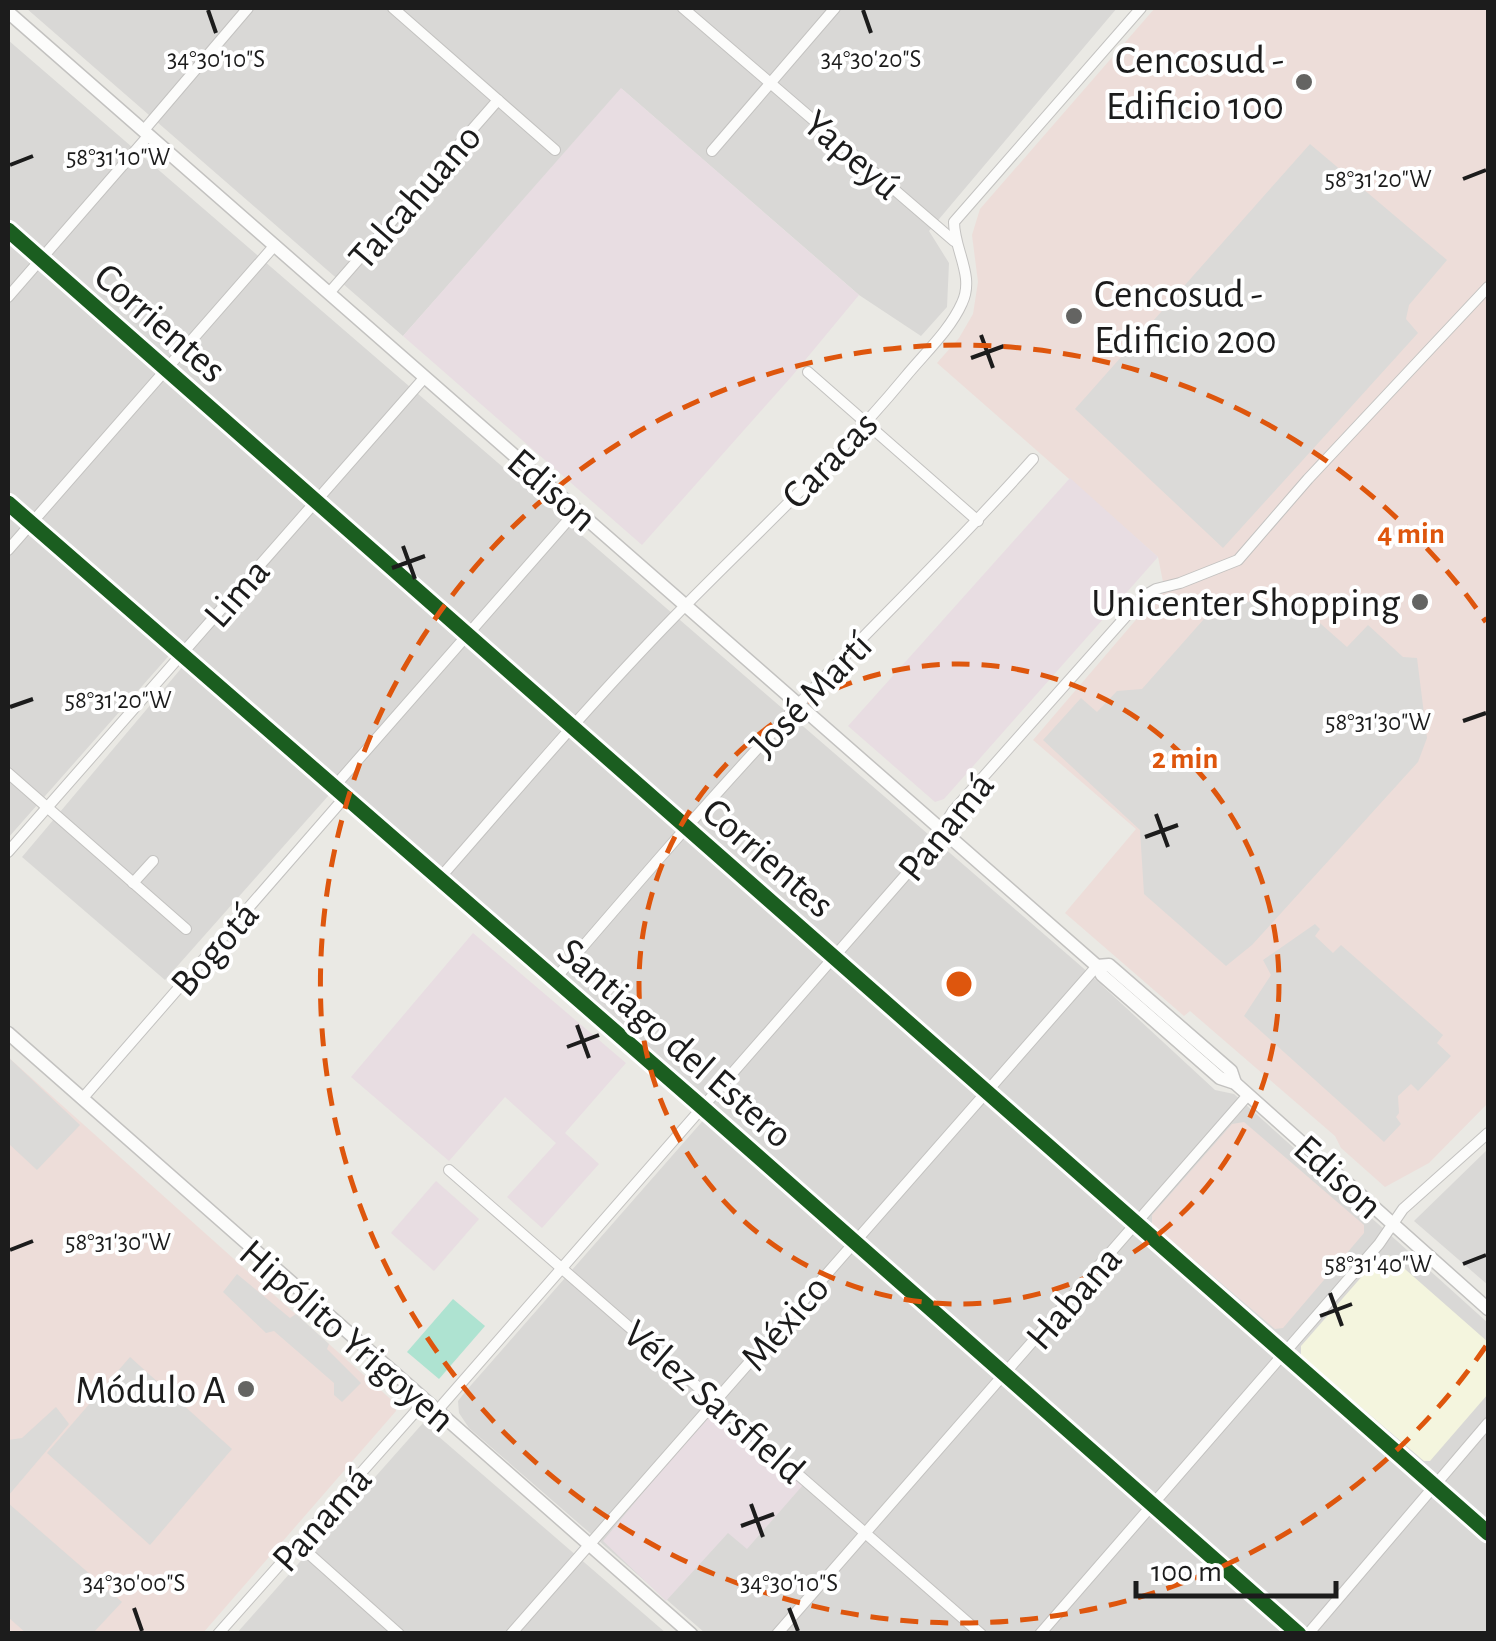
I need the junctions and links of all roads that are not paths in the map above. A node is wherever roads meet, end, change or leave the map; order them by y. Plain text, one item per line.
1 (248, 8) edge
2 (393, 8) edge
3 (684, 8) edge
4 (835, 8) edge
5 (1141, 8) edge
6 (8, 12) edge
7 (697, 12) edge
8 (771, 82) junction
9 (498, 100) junction
10 (146, 133) junction
11 (555, 150) dead end
12 (712, 151) dead end
13 (8, 230) edge
14 (954, 241) junction
15 (274, 245) junction
16 (40, 259) junction
17 (1488, 287) edge
18 (329, 293) junction
19 (8, 297) edge
20 (166, 369) junction
21 (808, 372) dead end
22 (425, 376) junction
23 (868, 422) junction
24 (1032, 459) dead end
25 (316, 501) junction
26 (8, 503) edge
27 (577, 510) junction
28 (978, 521) junction
29 (31, 523) junction
30 (8, 550) edge
31 (685, 606) junction
32 (467, 635) junction
33 (181, 654) junction
34 (798, 704) junction
35 (572, 727) junction
36 (8, 773) edge
37 (334, 787) junction
38 (345, 797) junction
39 (46, 807) junction
40 (685, 827) junction
41 (942, 830) junction
42 (8, 852) edge
43 (153, 861) dead end
44 (439, 879) junction
45 (133, 882) junction
46 (186, 929) dead end
47 (834, 958) junction
48 (1097, 966) junction
49 (554, 979) junction
50 (8, 1033) edge
51 (986, 1092) junction
52 (1248, 1095) junction
53 (82, 1099) junction
54 (703, 1108) junction
55 (1488, 1133) edge
56 (449, 1170) dead end
57 (1137, 1224) junction
58 (1392, 1224) junction
59 (854, 1242) junction
60 (563, 1270) junction
61 (1488, 1308) edge
62 (1284, 1353) junction
63 (1005, 1375) junction
64 (424, 1402) junction
65 (715, 1402) junction
66 (436, 1412) junction
67 (1488, 1423) edge
68 (1436, 1487) junction
69 (1152, 1504) junction
70 (866, 1533) junction
71 (1488, 1533) edge
72 (298, 1544) junction
73 (590, 1546) junction
74 (218, 1634) edge
75 (400, 1634) edge
76 (511, 1634) edge
77 (691, 1634) edge
78 (778, 1634) edge
79 (981, 1634) edge
80 (1040, 1634) edge
81 (1299, 1634) edge
82 (1308, 1634) edge

1 - 10 street
2 - 9 street
3 - 7 street, Yapeyú
4 - 8 street
5 - 14 street
6 - 10 street, Edison
7 - 8 street, Yapeyú
8 - 12 street
8 - 14 street, Yapeyú
9 - 11 street
9 - 18 street, Talcahuano
10 - 15 street, Edison
10 - 16 street
13 - 16 street, Corrientes
14 - 23 street, Caracas
15 - 18 street, Edison
15 - 20 street
16 - 19 street
16 - 20 street, Corrientes
17 - 41 street, Panamá
18 - 22 street, Edison
20 - 25 street, Corrientes
20 - 29 street
21 - 23 street
22 - 25 street, Lima
22 - 27 street, Edison
23 - 28 street
23 - 31 street, Caracas
24 - 28 street, José Martí
25 - 32 street, Corrientes
25 - 33 street, Lima
26 - 29 street, Santiago del Estero
27 - 31 street, Edison
27 - 32 street
28 - 34 street, José Martí
29 - 30 street
29 - 33 street, Santiago del Estero
31 - 34 street, Edison
31 - 35 street, Caracas
32 - 35 street, Corrientes
32 - 37 street
33 - 37 street, Santiago del Estero
33 - 39 street, Lima
34 - 40 street, José Martí
34 - 41 street, Edison
35 - 40 street, Corrientes
35 - 44 street, Caracas
36 - 39 street
37 - 38 street, Santiago del Estero
38 - 44 street, Santiago del Estero
38 - 53 street, Bogotá
39 - 42 street, Lima
39 - 45 street
40 - 47 street, Corrientes
40 - 49 street, José Martí
41 - 47 street, Panamá
41 - 48 street, Edison
43 - 45 street
44 - 49 street, Santiago del Estero
45 - 46 street
47 - 51 street, Corrientes
47 - 54 street, Panamá
48 - 51 street, México
48 - 52 street, Edison
49 - 54 street, Santiago del Estero
50 - 53 street, Hipólito Yrigoyen
51 - 57 street, Corrientes
51 - 59 street, México
52 - 57 street, Habana
52 - 58 street, Edison
53 - 64 street, Hipólito Yrigoyen
54 - 59 street, Santiago del Estero
54 - 60 street, Panamá
55 - 58 street
56 - 60 street, Vélez Sarsfield
57 - 62 street, Corrientes
57 - 63 street, Habana
58 - 61 street, Edison
58 - 62 street
59 - 63 street, Santiago del Estero
59 - 65 street, México
60 - 65 street, Vélez Sarsfield
60 - 66 street, Panamá
62 - 68 street, Corrientes
62 - 69 street
63 - 69 street, Santiago del Estero
63 - 70 street, Habana
64 - 66 street, Hipólito Yrigoyen
64 - 72 street, Panamá
65 - 70 street, Vélez Sarsfield
65 - 73 street, México
66 - 73 street, Hipólito Yrigoyen
67 - 68 street
68 - 71 street, Corrientes
68 - 82 street
69 - 80 street
69 - 81 street, Santiago del Estero
70 - 78 street, Habana
70 - 79 street, Vélez Sarsfield
72 - 74 street, Panamá
72 - 75 street
73 - 76 street, México
73 - 77 street, Hipólito Yrigoyen

